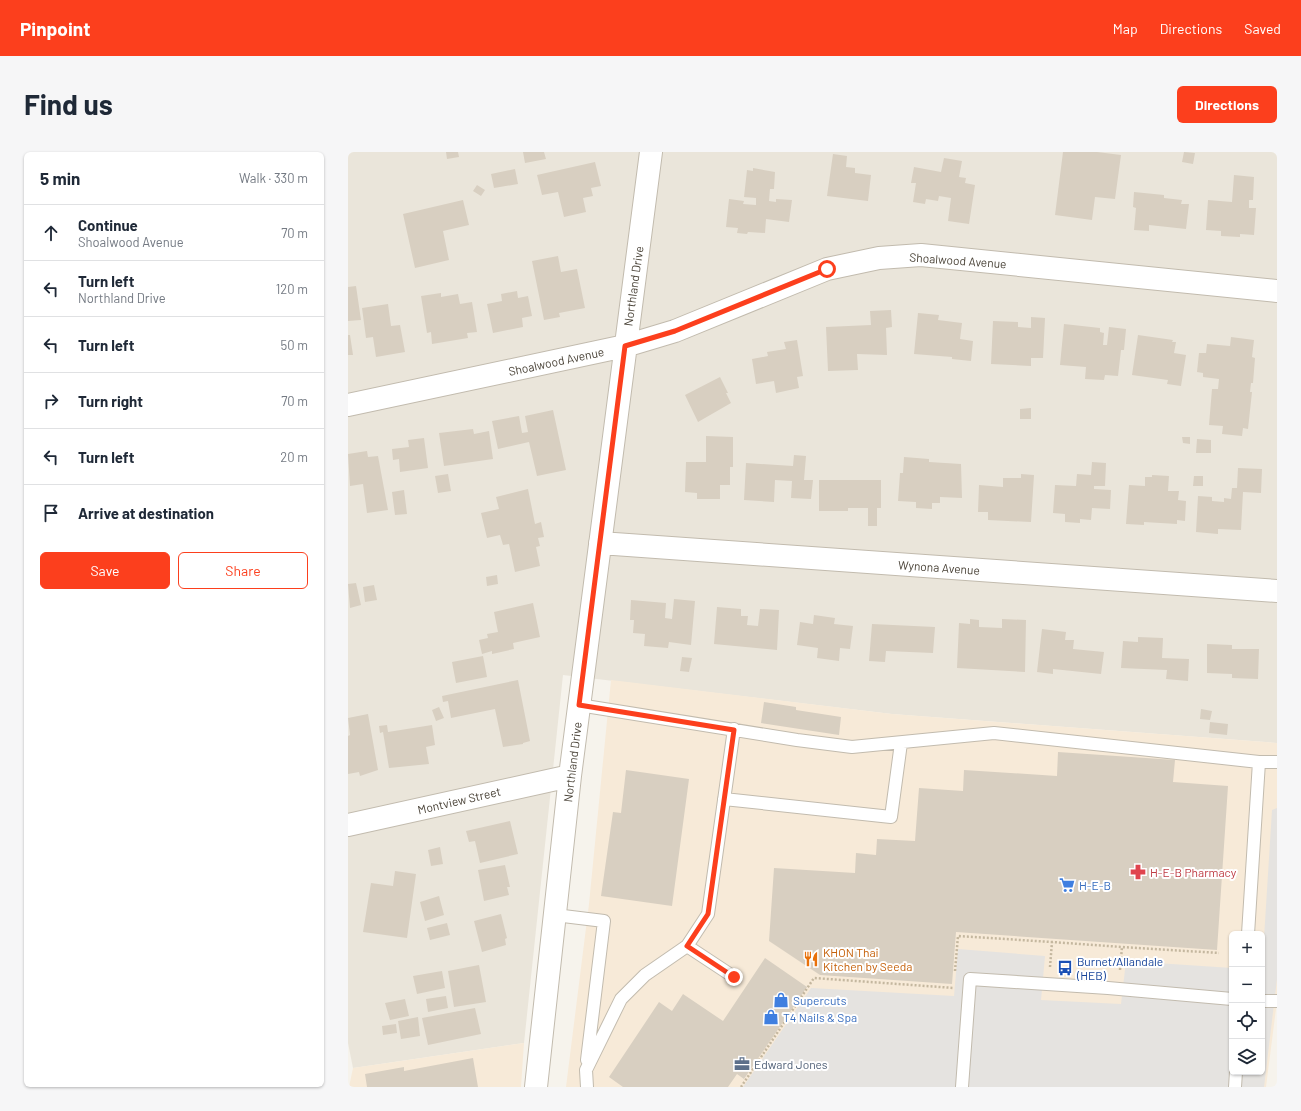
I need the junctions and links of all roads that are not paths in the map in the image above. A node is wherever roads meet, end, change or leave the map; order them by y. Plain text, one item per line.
1 (651, 152) edge
2 (1277, 291) edge
3 (625, 346) junction
4 (348, 405) edge
5 (600, 543) junction
6 (1277, 591) edge
7 (579, 705) junction
8 (734, 730) junction
9 (901, 743) junction
10 (1259, 762) junction
11 (1277, 762) edge
12 (570, 776) junction
13 (724, 799) junction
14 (348, 825) edge
15 (555, 915) junction
16 (1248, 931) edge
17 (687, 946) junction
18 (734, 977) dead end
19 (1229, 1000) edge
20 (1265, 1001) edge
21 (1277, 1001) edge
22 (586, 1070) junction
23 (1236, 1075) edge
24 (536, 1087) edge
25 (587, 1087) edge
26 (962, 1087) edge
27 (1235, 1087) edge

1 - 3 street, Northland Drive
2 - 3 street, Shoalwood Avenue
3 - 4 street, Shoalwood Avenue
3 - 5 street, Northland Drive
5 - 6 street, Wynona Avenue
5 - 7 street, Northland Drive
7 - 8 lane
7 - 12 street, Northland Drive
8 - 9 lane
8 - 13 lane
9 - 10 lane
9 - 13 lane
10 - 11 lane
10 - 16 lane
12 - 14 street, Montview Street
12 - 15 street, Northland Drive
13 - 17 lane
15 - 22 lane
15 - 24 street, Northland Drive
17 - 18 lane
17 - 22 lane
19 - 26 lane
20 - 21 lane
22 - 25 lane
23 - 27 lane

